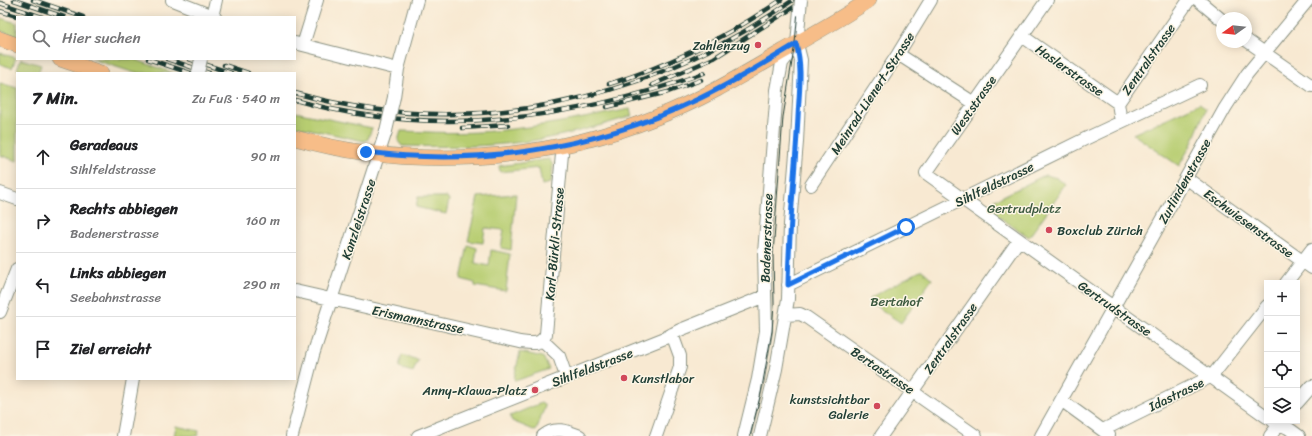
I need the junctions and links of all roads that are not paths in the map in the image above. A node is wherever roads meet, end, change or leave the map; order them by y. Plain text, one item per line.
1 (172, 0) edge
2 (216, 0) edge
3 (317, 0) edge
4 (417, 0) edge
5 (869, 0) edge
6 (931, 0) edge
7 (1047, 0) edge
8 (1189, 0) edge
9 (1198, 0) edge
10 (1308, 0) edge
11 (800, 5) edge
12 (1216, 15) edge
13 (213, 16) edge
14 (1022, 36) junction
15 (0, 39) edge
16 (299, 44) edge
17 (796, 44) junction
18 (1252, 44) edge
19 (16, 45) edge
20 (1264, 53) junction
21 (898, 54) junction
22 (63, 60) edge
23 (201, 60) edge
24 (398, 69) junction
25 (98, 72) edge
26 (198, 72) edge
27 (1200, 86) dead end
28 (1312, 86) edge
29 (974, 103) junction
30 (1118, 103) junction
31 (1120, 122) junction
32 (296, 138) edge
33 (561, 146) junction
34 (380, 153) junction
35 (1186, 178) junction
36 (811, 185) dead end
37 (0, 193) edge
38 (16, 199) edge
39 (962, 200) junction
40 (1019, 240) junction
41 (1312, 249) edge
42 (1307, 265) edge
43 (16, 272) edge
44 (1290, 280) edge
45 (788, 285) junction
46 (296, 291) edge
47 (765, 296) junction
48 (332, 300) junction
49 (1113, 307) junction
50 (1264, 310) edge
51 (0, 312) edge
52 (786, 315) junction
53 (672, 334) junction
54 (542, 340) junction
55 (566, 376) junction
56 (1212, 376) junction
57 (133, 380) edge
58 (1312, 386) edge
59 (913, 391) junction
60 (1061, 400) junction
61 (1300, 400) edge
62 (1264, 415) edge
63 (1277, 424) edge
64 (1281, 424) edge
65 (433, 433) edge
66 (548, 433) edge
67 (1106, 433) edge
68 (123, 436) edge
69 (292, 436) edge
70 (418, 436) edge
71 (580, 436) edge
72 (656, 436) edge
73 (744, 436) edge
74 (760, 436) edge
75 (881, 436) edge
76 (976, 436) edge
77 (1041, 436) edge
78 (1270, 436) edge
79 (1299, 436) edge

1 - 13 street
2 - 13 street
3 - 16 street
4 - 24 street, Kanzleistrasse
5 - 17 main road
6 - 21 street, Meinrad-Lienert-Strasse
7 - 14 street, Weststrasse
8 - 30 street, Zentralstrasse
9 - 12 street
10 - 20 street, Zurlindenstrasse
11 - 17 street, Badenerstrasse
14 - 29 street, Weststrasse
14 - 30 street, Haslerstrasse
15 - 19 main road
16 - 24 street
17 - 33 main road
17 - 45 street, Badenerstrasse
17 - 47 street, Badenerstrasse
18 - 20 street
20 - 28 street
20 - 35 street, Zurlindenstrasse
21 - 29 street
21 - 36 street, Meinrad-Lienert-Strasse
22 - 25 main road
23 - 26 street, bridge
24 - 34 street, Kanzleistrasse, bridge
27 - 31 street, Sihlfeldstrasse
29 - 39 street, Weststrasse
30 - 31 street, Zentralstrasse
31 - 39 street, Sihlfeldstrasse
32 - 34 main road
33 - 34 main road
33 - 54 street, Karl-Bürkli-Strasse
34 - 48 street, Kanzleistrasse
35 - 42 street, Eschwiesenstrasse
35 - 49 street, Zurlindenstrasse
37 - 38 street
39 - 40 street, Gertrudstrasse
39 - 45 street, Sihlfeldstrasse
40 - 49 street, Gertrudstrasse
40 - 59 street, Zentralstrasse
41 - 42 street
42 - 44 street
43 - 51 street
45 - 52 street, Badenerstrasse
46 - 48 street, Erismannstrasse
47 - 53 street, Sihlfeldstrasse
47 - 73 street, Badenerstrasse
48 - 54 street, Erismannstrasse
48 - 69 street, Kanzleistrasse
49 - 56 street, Gertrudstrasse
49 - 60 street, Zurlindenstrasse
50 - 56 street, Idastrasse
52 - 59 street, Bertastrasse
52 - 74 street, Badenerstrasse
53 - 55 street, Sihlfeldstrasse
53 - 72 street
54 - 55 street
55 - 65 street, Sihlfeldstrasse
56 - 62 street, Gertrudstrasse
56 - 67 street, Idastrasse
57 - 68 street
58 - 61 street
59 - 75 street, Zentralstrasse
59 - 76 street, Bertastrasse
60 - 67 street
60 - 77 street, Zurlindenstrasse
63 - 78 street
64 - 79 street
65 - 70 street, Sihlfeldstrasse
66 - 71 street

